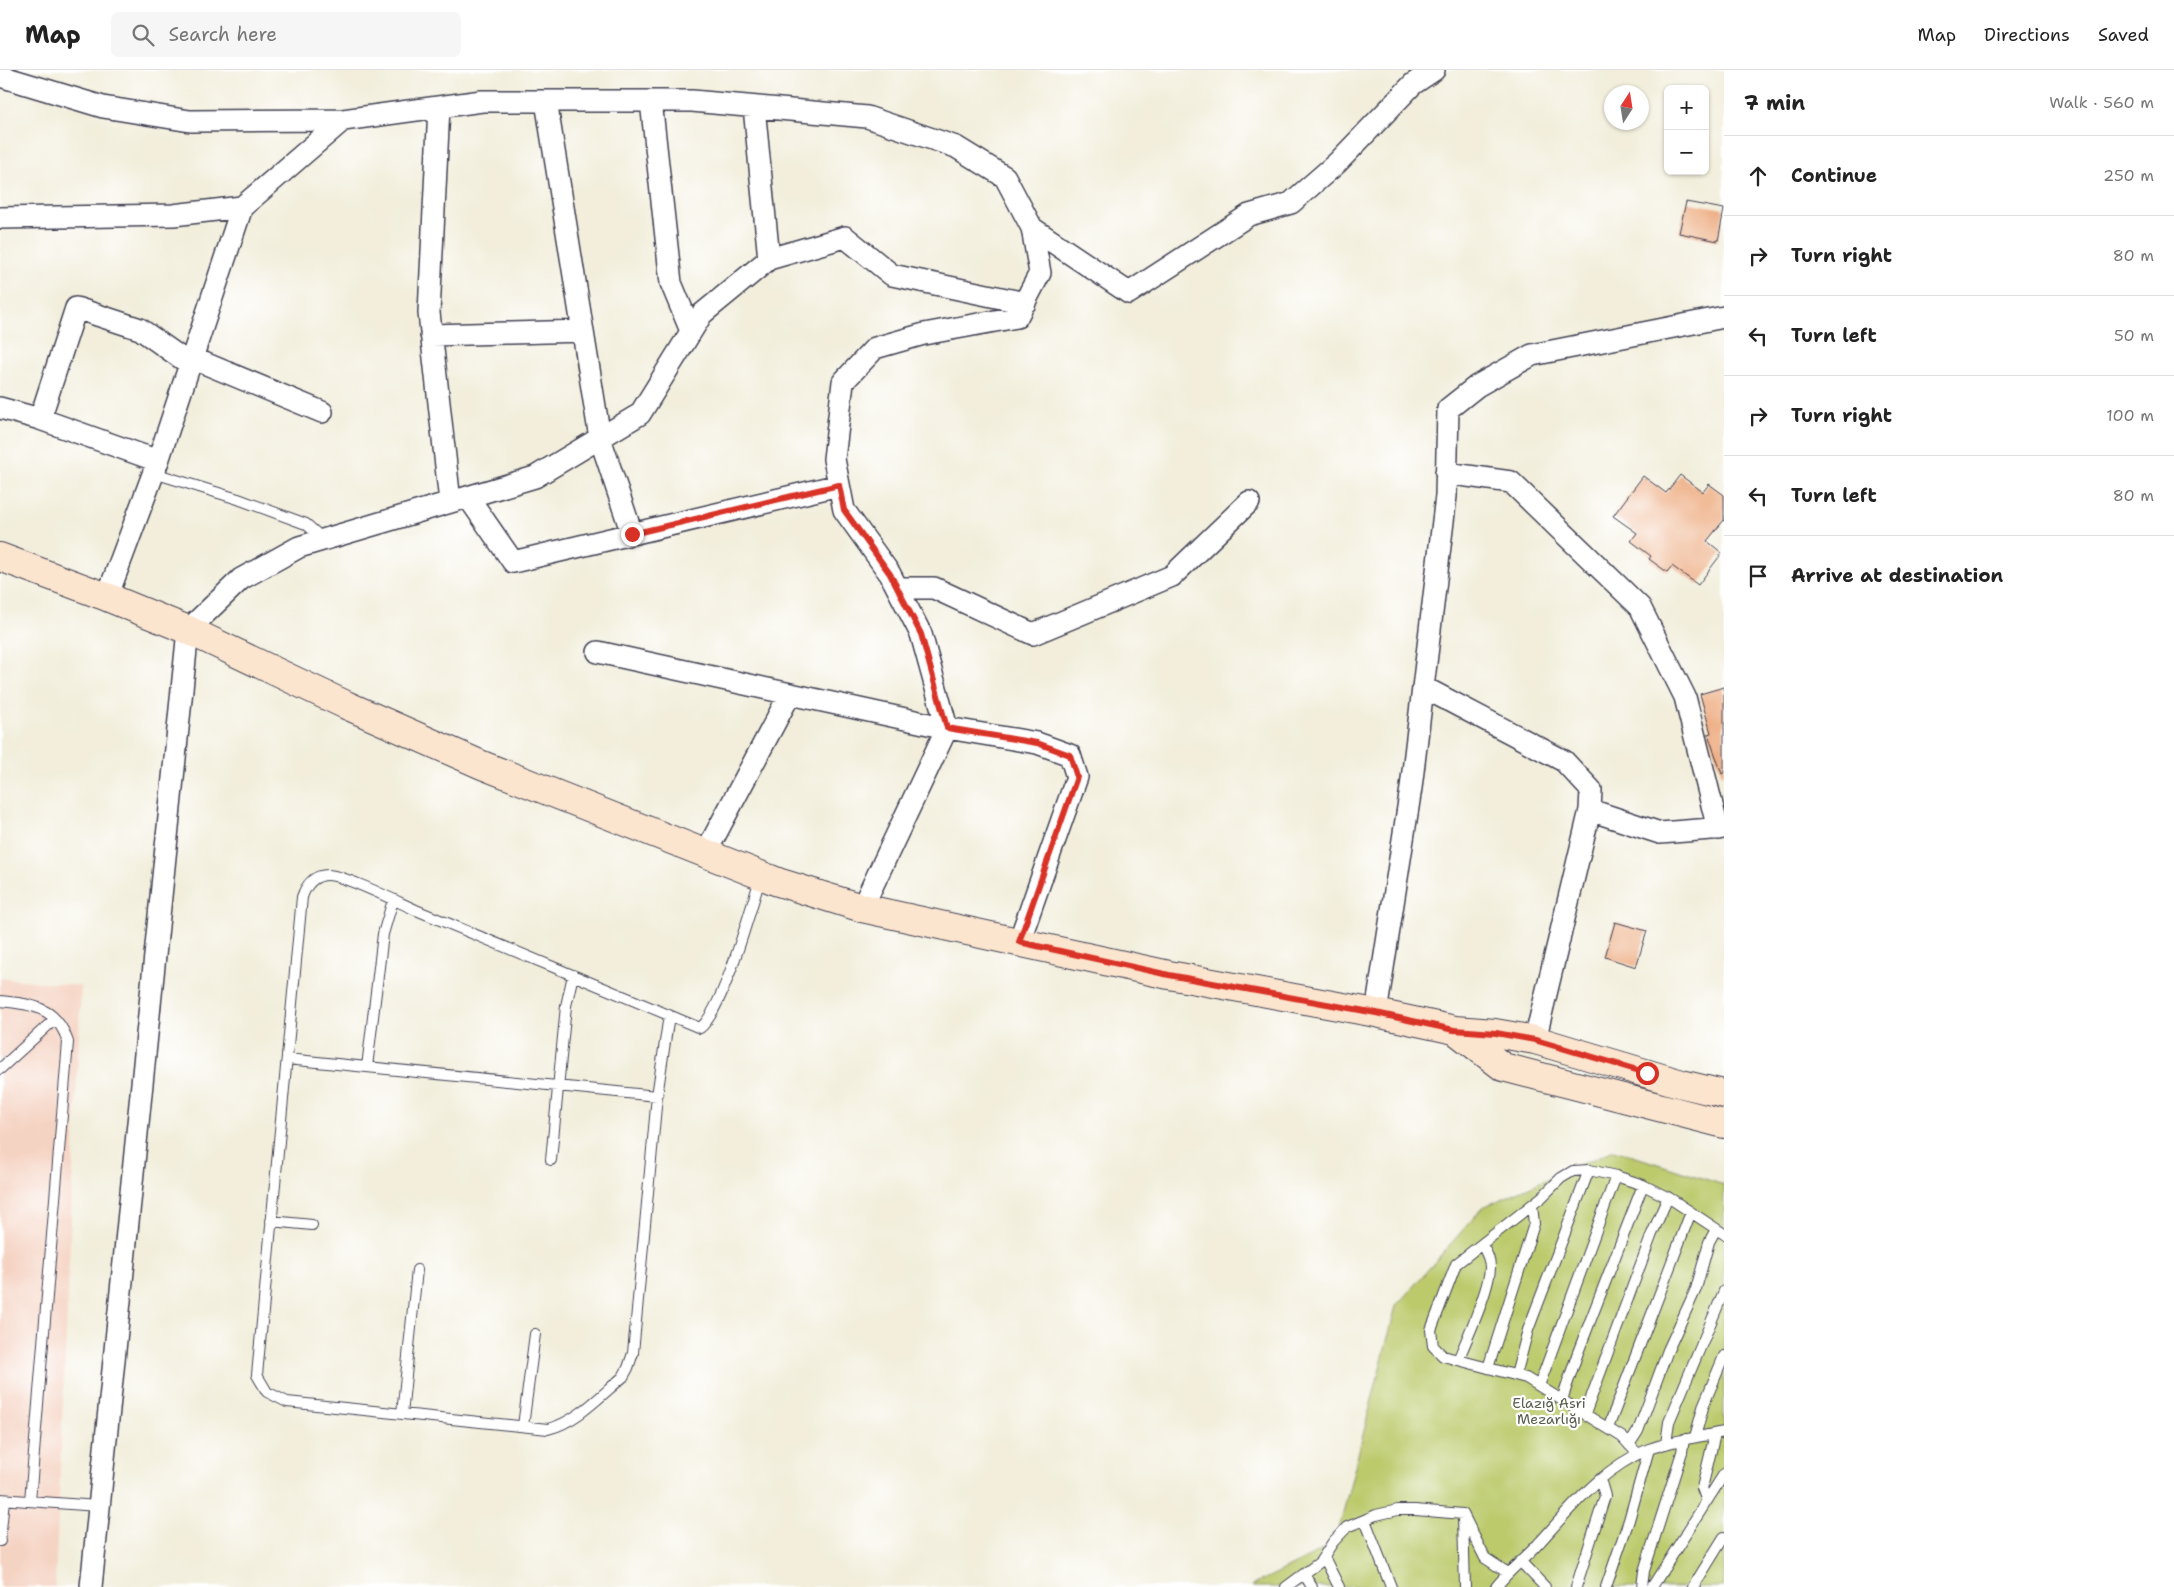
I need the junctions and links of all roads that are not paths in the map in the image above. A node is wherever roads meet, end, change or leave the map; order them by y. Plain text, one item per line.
1 (1434, 70) edge
2 (0, 76) edge
3 (546, 102) junction
4 (651, 102) junction
5 (439, 107) junction
6 (754, 107) junction
7 (343, 120) junction
8 (242, 206) junction
9 (0, 218) edge
10 (1032, 228) junction
11 (769, 259) junction
12 (1025, 303) junction
13 (1724, 317) edge
14 (583, 331) junction
15 (691, 331) junction
16 (431, 335) junction
17 (191, 362) junction
18 (0, 408) edge
19 (322, 412) dead end
20 (40, 419) junction
21 (600, 438) junction
22 (156, 467) junction
23 (1446, 473) junction
24 (839, 485) junction
25 (459, 499) junction
26 (1249, 502) dead end
27 (632, 534) junction
28 (323, 540) junction
29 (0, 557) edge
30 (898, 588) junction
31 (107, 597) junction
32 (188, 630) junction
33 (598, 652) dead end
34 (1423, 686) junction
35 (790, 694) junction
36 (947, 728) junction
37 (1590, 810) junction
38 (1721, 828) edge
39 (705, 854) junction
40 (761, 876) junction
41 (392, 900) junction
42 (862, 908) junction
43 (1019, 942) junction
44 (573, 975) junction
45 (0, 1001) edge
46 (1376, 1013) junction
47 (669, 1015) junction
48 (55, 1019) junction
49 (1454, 1030) junction
50 (1535, 1040) junction
51 (287, 1059) junction
52 (368, 1067) junction
53 (0, 1069) edge
54 (558, 1086) junction
55 (1724, 1094) edge
56 (658, 1096) junction
57 (1724, 1124) edge
58 (550, 1160) dead end
59 (1589, 1170) junction
60 (1616, 1176) junction
61 (1643, 1185) junction
62 (1668, 1198) junction
63 (1532, 1205) junction
64 (1691, 1212) junction
65 (272, 1221) junction
66 (312, 1225) dead end
67 (1720, 1231) edge
68 (1482, 1245) junction
69 (418, 1270) dead end
70 (1724, 1291) edge
71 (535, 1334) dead end
72 (1724, 1356) edge
73 (1458, 1360) junction
74 (1488, 1368) junction
75 (1516, 1375) junction
76 (1539, 1386) junction
77 (1562, 1400) junction
78 (402, 1414) junction
79 (1585, 1414) junction
80 (523, 1426) junction
81 (1608, 1428) junction
82 (1720, 1433) edge
83 (1695, 1437) junction
84 (1684, 1440) junction
85 (1666, 1444) junction
86 (1630, 1445) junction
87 (1649, 1450) junction
88 (1638, 1454) junction
89 (1724, 1474) edge
90 (1600, 1479) junction
91 (2, 1500) edge
92 (30, 1502) junction
93 (1707, 1502) junction
94 (98, 1506) junction
95 (1463, 1514) junction
96 (1365, 1520) junction
97 (1724, 1537) edge
98 (0, 1541) edge
99 (1324, 1557) junction
100 (1520, 1561) junction
101 (1508, 1573) junction
102 (1304, 1574) junction
103 (90, 1587) edge
104 (1286, 1587) edge
105 (1312, 1587) edge
106 (1339, 1587) edge
107 (1390, 1587) edge
108 (1465, 1587) edge
109 (1496, 1587) edge
110 (1545, 1587) edge
111 (1576, 1587) edge
112 (1606, 1587) edge
113 (1642, 1587) edge
114 (1652, 1587) edge
115 (1693, 1587) edge

1 - 10 street
2 - 7 street
3 - 4 street
3 - 5 street
3 - 14 street
4 - 6 street
4 - 15 street
5 - 7 street
5 - 16 street
6 - 10 street
6 - 11 street
7 - 8 street
8 - 9 street
8 - 17 street
10 - 12 street
11 - 12 street
11 - 15 street
12 - 24 street
13 - 23 street
14 - 16 street
14 - 21 street
15 - 21 street
16 - 25 street
17 - 19 street
17 - 20 street
17 - 22 street
18 - 20 street
20 - 22 street
21 - 25 street
21 - 27 street
22 - 28 lane
22 - 31 street
23 - 34 street
23 - 38 street
24 - 27 street
24 - 30 street
25 - 27 street
25 - 28 street
26 - 30 street
28 - 32 street
29 - 31 street
30 - 36 street
31 - 32 street
32 - 39 street
32 - 94 street
33 - 35 street
34 - 37 street
34 - 46 street
35 - 36 street
35 - 39 street
36 - 42 street
36 - 43 street
37 - 38 street
37 - 50 street
39 - 40 street
40 - 42 street
40 - 47 lane
41 - 44 lane
41 - 51 lane
41 - 52 lane
42 - 43 street
43 - 46 street
44 - 47 lane
44 - 54 lane
45 - 48 lane
46 - 49 street
47 - 56 lane
48 - 53 lane
48 - 92 lane
49 - 50 street
49 - 57 street
50 - 55 street
51 - 52 lane
51 - 65 lane
52 - 54 lane
54 - 56 lane
54 - 58 lane
56 - 80 lane
59 - 60 lane
59 - 63 lane
59 - 75 lane
60 - 61 lane
60 - 76 lane
61 - 62 lane
61 - 77 lane
62 - 64 lane
62 - 79 lane
63 - 68 lane
63 - 74 lane
64 - 67 lane
64 - 81 lane
65 - 66 lane
65 - 78 lane
67 - 86 lane
68 - 73 lane
68 - 73 lane
69 - 78 lane
70 - 85 lane
71 - 80 lane
72 - 83 lane
73 - 74 lane
74 - 75 lane
75 - 76 lane
76 - 77 lane
77 - 79 lane
78 - 80 lane
79 - 81 lane
81 - 86 lane
82 - 83 lane
82 - 93 lane
83 - 84 lane
84 - 85 lane
84 - 113 lane
85 - 87 lane
86 - 88 lane
87 - 88 lane
87 - 112 lane
88 - 90 lane
89 - 93 lane
90 - 100 lane
90 - 111 lane
91 - 92 lane
91 - 98 lane
92 - 94 lane
93 - 114 lane
94 - 103 street
95 - 96 lane
95 - 101 lane
95 - 108 lane
96 - 99 lane
96 - 107 lane
97 - 115 lane
99 - 102 lane
99 - 106 lane
100 - 101 lane
100 - 110 lane
101 - 109 lane
102 - 104 lane
102 - 105 lane

